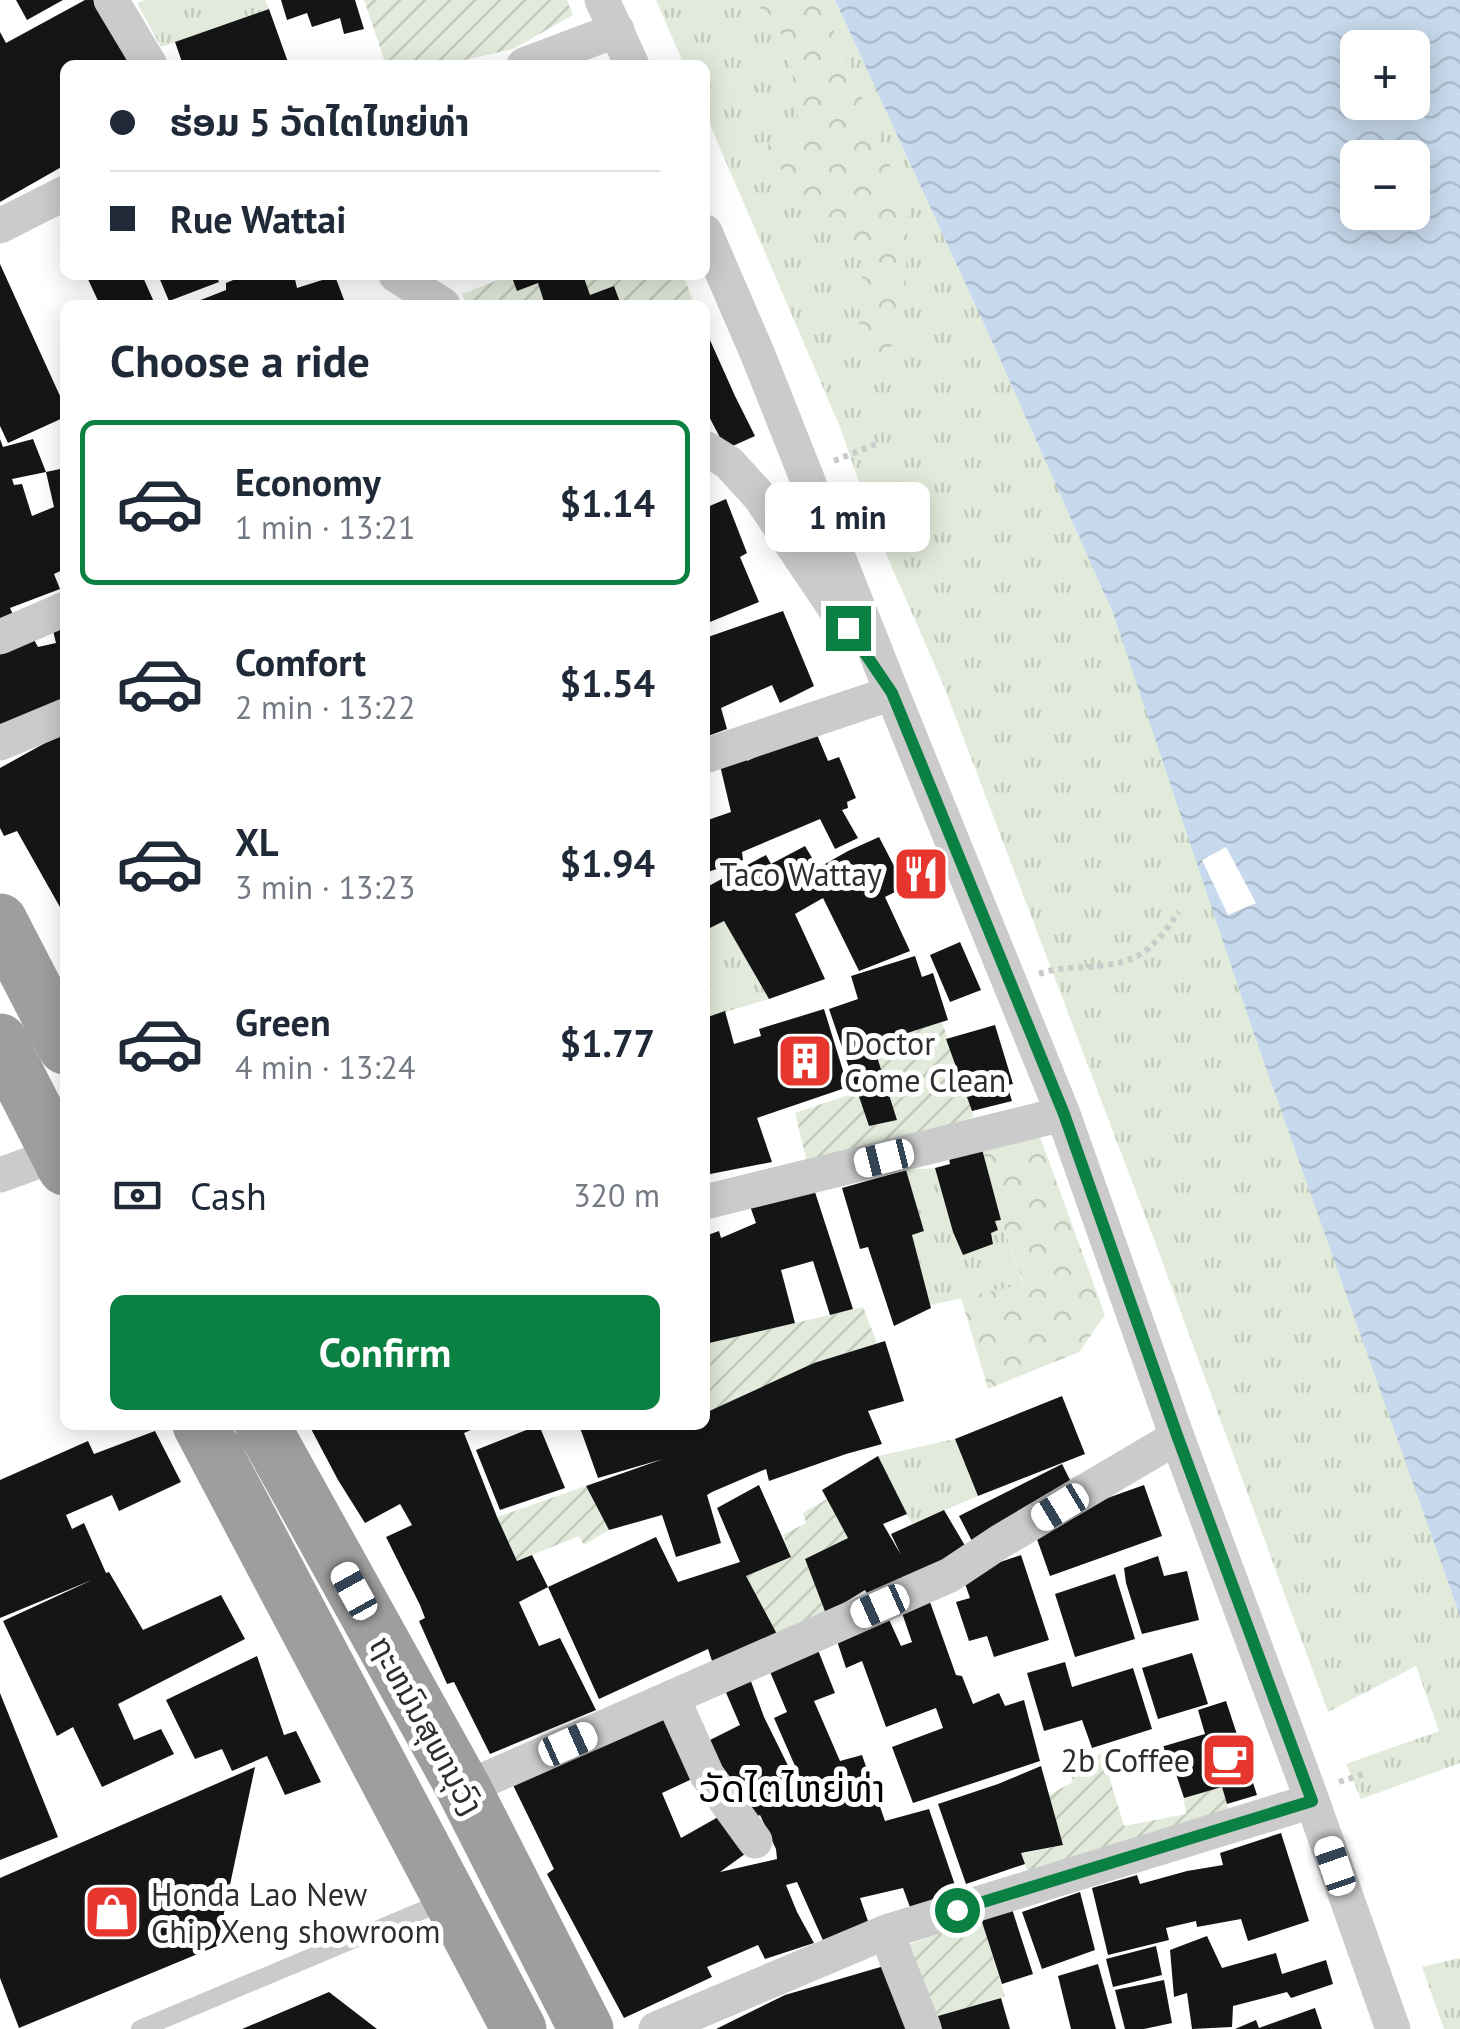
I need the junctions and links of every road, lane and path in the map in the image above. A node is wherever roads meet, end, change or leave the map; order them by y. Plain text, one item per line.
1 (111, 0) edge
2 (610, 15) edge
3 (147, 60) edge
4 (533, 60) edge
5 (630, 60) edge
6 (60, 196) edge
7 (0, 226) edge
8 (710, 244) edge
9 (404, 280) edge
10 (435, 300) edge
11 (876, 444) dead end
12 (710, 451) edge
13 (806, 473) junction
14 (60, 611) edge
15 (0, 636) edge
16 (892, 693) junction
17 (60, 718) edge
18 (0, 743) edge
19 (710, 754) edge
20 (1178, 912) dead end
21 (0, 921) edge
22 (1015, 994) junction
23 (60, 1036) edge
24 (0, 1041) edge
25 (1064, 1114) junction
26 (60, 1159) edge
27 (60, 1161) edge
28 (0, 1175) edge
29 (710, 1201) edge
30 (203, 1430) edge
31 (265, 1430) edge
32 (1178, 1438) junction
33 (672, 1698) junction
34 (464, 1790) junction
35 (1312, 1801) junction
36 (756, 1841) dead end
37 (450, 1898) junction
38 (886, 1932) junction
39 (140, 2029) edge
40 (518, 2029) edge
41 (586, 2029) edge
42 (656, 2029) edge
43 (924, 2029) edge
44 (1393, 2029) edge

1 - 3 street
2 - 4 street
2 - 5 street
6 - 7 street
8 - 13 street
9 - 10 street
11 - 13 path
12 - 16 street
13 - 16 street
14 - 15 street
16 - 19 street
16 - 22 street
17 - 18 street
20 - 22 path
21 - 23 highway
22 - 25 street
24 - 26 highway
25 - 29 street
25 - 32 street
27 - 28 street
30 - 37 highway, ຖະຫນົນສຸພານຸວົງ
31 - 34 highway, ຖະຫນົນສຸພານຸວົງ
32 - 33 street
32 - 35 street
33 - 34 street
33 - 36 street
34 - 41 highway, ຖະຫນົນສຸພານຸວົງ
35 - 38 street
35 - 44 street
37 - 39 lane
37 - 40 highway, ຖະຫນົນສຸພານຸວົງ
38 - 42 street
38 - 43 street

